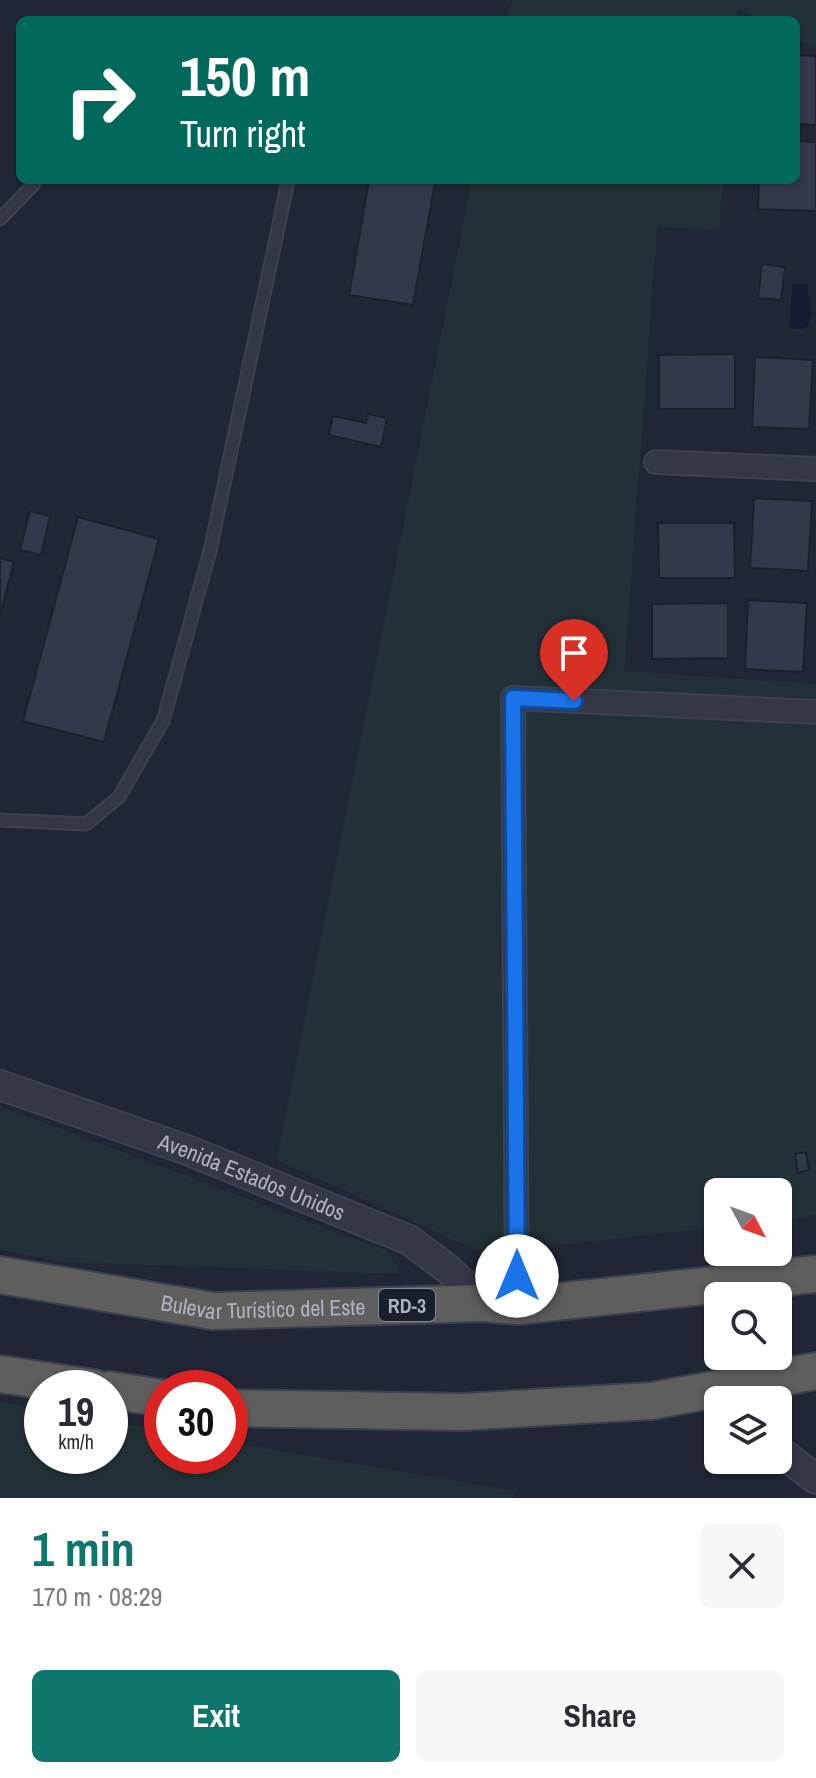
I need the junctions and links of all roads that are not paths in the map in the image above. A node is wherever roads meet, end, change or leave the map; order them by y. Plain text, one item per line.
1 (34, 184) dead end
2 (287, 184) edge
3 (0, 219) edge
4 (656, 462) dead end
5 (816, 469) edge
6 (816, 712) edge
7 (0, 820) edge
8 (0, 1085) edge
9 (816, 1253) edge
10 (816, 1274) edge
11 (0, 1275) edge
12 (500, 1304) junction
13 (816, 1371) edge
14 (0, 1374) edge
15 (24, 1378) edge
16 (757, 1386) edge
17 (704, 1398) edge
18 (248, 1408) edge
19 (792, 1461) edge
20 (816, 1479) edge

1 - 3 lane
2 - 7 lane
4 - 5 street
6 - 12 street
8 - 12 street, Avenida Estados Unidos
9 - 10 street
10 - 12 highway, Bulevar Turístico del Este / RD-3
11 - 12 highway, Bulevar Turístico del Este / RD-3
13 - 16 highway
14 - 15 highway
17 - 18 highway
19 - 20 street

